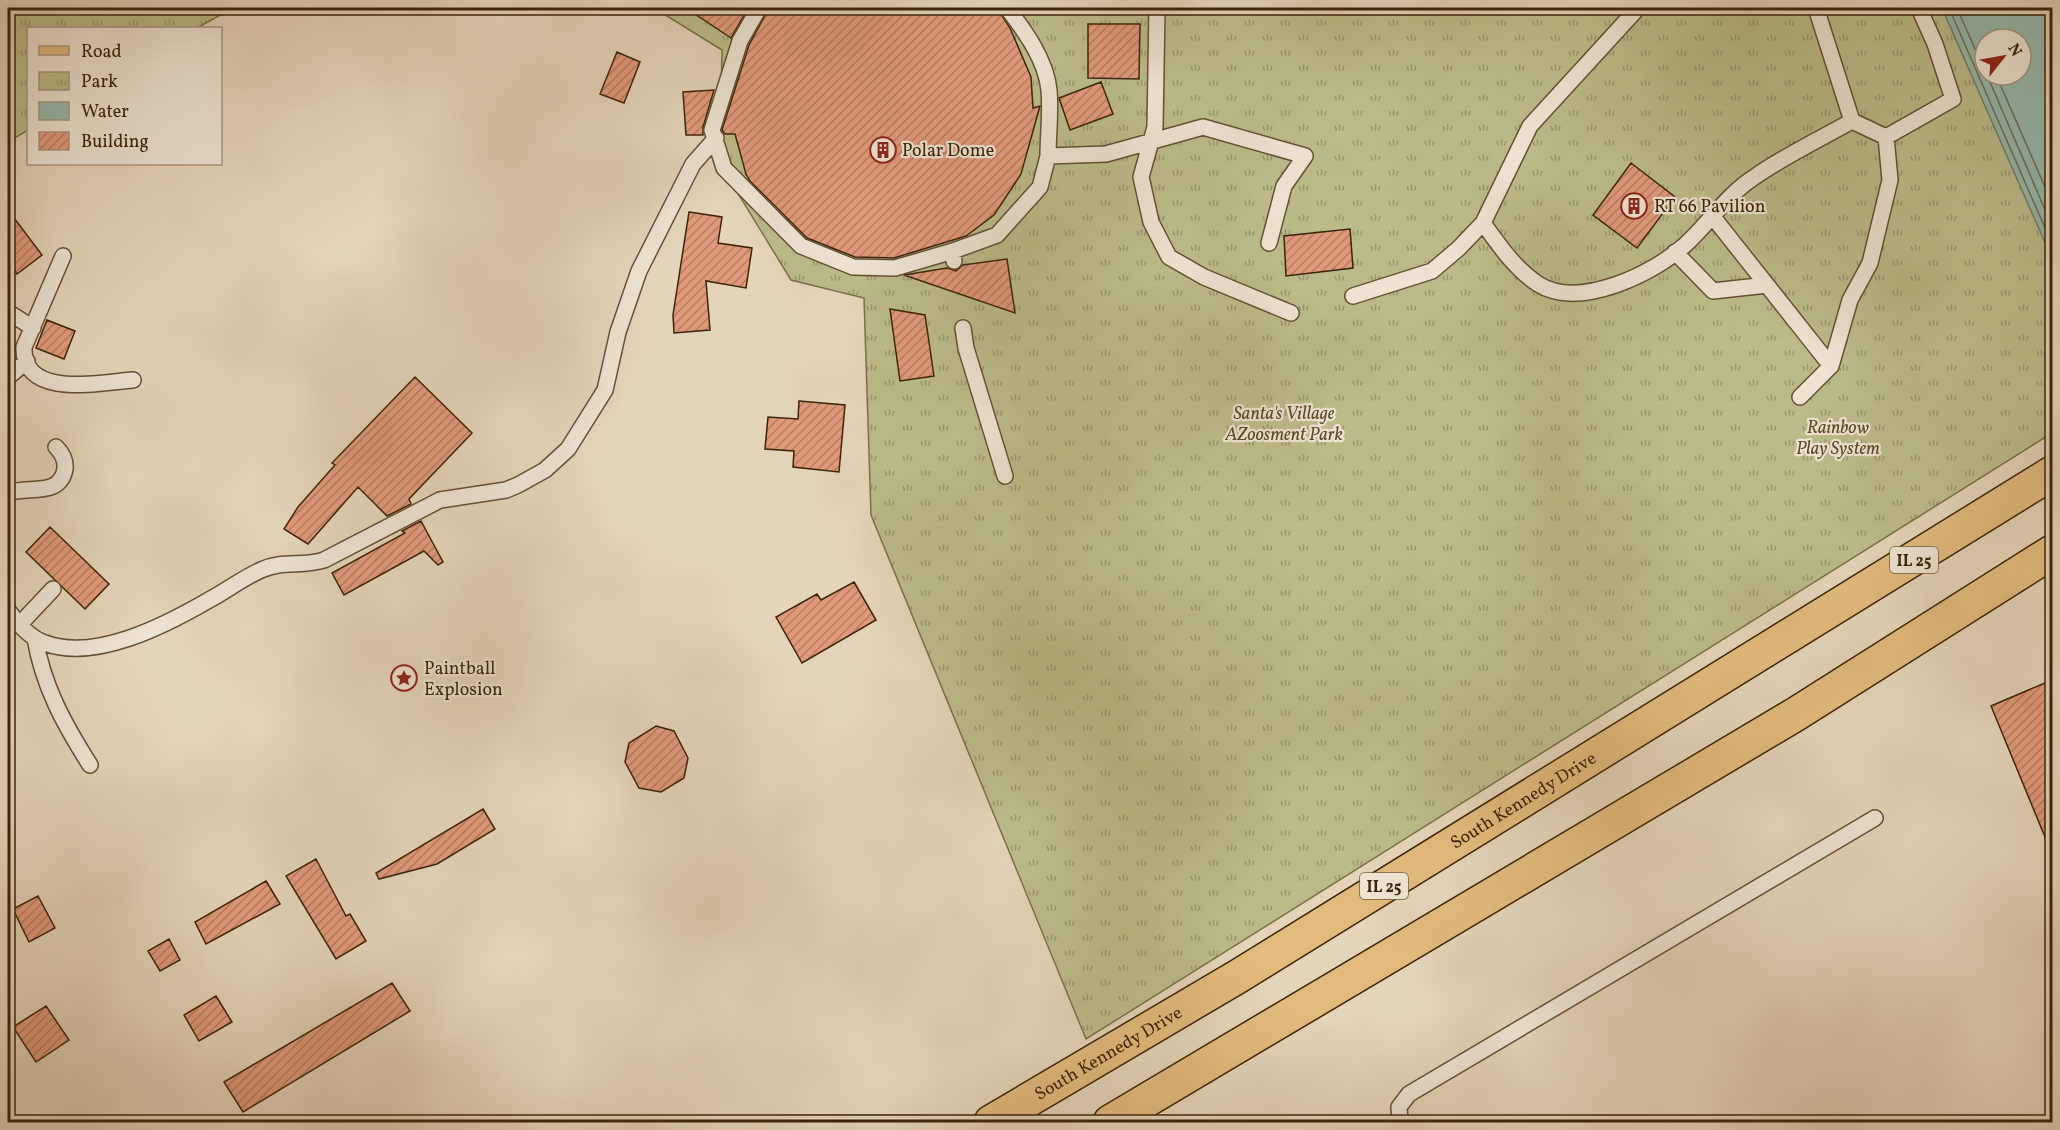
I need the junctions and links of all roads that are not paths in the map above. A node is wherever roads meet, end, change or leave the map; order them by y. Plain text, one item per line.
1 (759, 8) edge
2 (1007, 8) edge
3 (1157, 8) edge
4 (1638, 8) edge
5 (1816, 8) edge
6 (1919, 8) edge
7 (1852, 121) junction
8 (1886, 137) junction
9 (716, 138) junction
10 (1151, 142) junction
11 (1048, 156) junction
12 (1713, 217) junction
13 (1483, 223) junction
14 (1269, 243) dead end
15 (1675, 252) junction
16 (63, 256) dead end
17 (1767, 285) junction
18 (1353, 296) dead end
19 (8, 312) edge
20 (1291, 312) dead end
21 (33, 328) junction
22 (963, 328) dead end
23 (27, 361) junction
24 (1831, 366) junction
25 (8, 377) edge
26 (133, 380) dead end
27 (1800, 397) dead end
28 (56, 447) dead end
29 (2052, 473) edge
30 (1005, 476) dead end
31 (8, 493) edge
32 (2052, 552) edge
33 (53, 589) dead end
34 (8, 610) edge
35 (20, 624) junction
36 (35, 638) junction
37 (90, 765) dead end
38 (1875, 818) dead end
39 (992, 1122) edge
40 (1110, 1122) edge
41 (1400, 1122) edge

1 - 9 lane
2 - 11 lane
3 - 10 lane
4 - 13 lane
5 - 7 lane
6 - 8 lane
7 - 8 lane
7 - 12 lane
8 - 24 lane
9 - 11 lane
9 - 36 lane
10 - 11 lane
10 - 14 lane
10 - 20 lane
12 - 15 lane
12 - 17 lane
13 - 15 lane
13 - 18 lane
15 - 17 lane
16 - 21 lane
17 - 24 lane
19 - 21 lane
21 - 23 lane
22 - 30 lane
23 - 25 lane
23 - 26 lane
24 - 27 lane
28 - 31 lane
29 - 39 main road, South Kennedy Drive / IL 25
32 - 40 main road
33 - 35 lane
34 - 35 lane
35 - 36 lane
36 - 37 lane
38 - 41 lane

